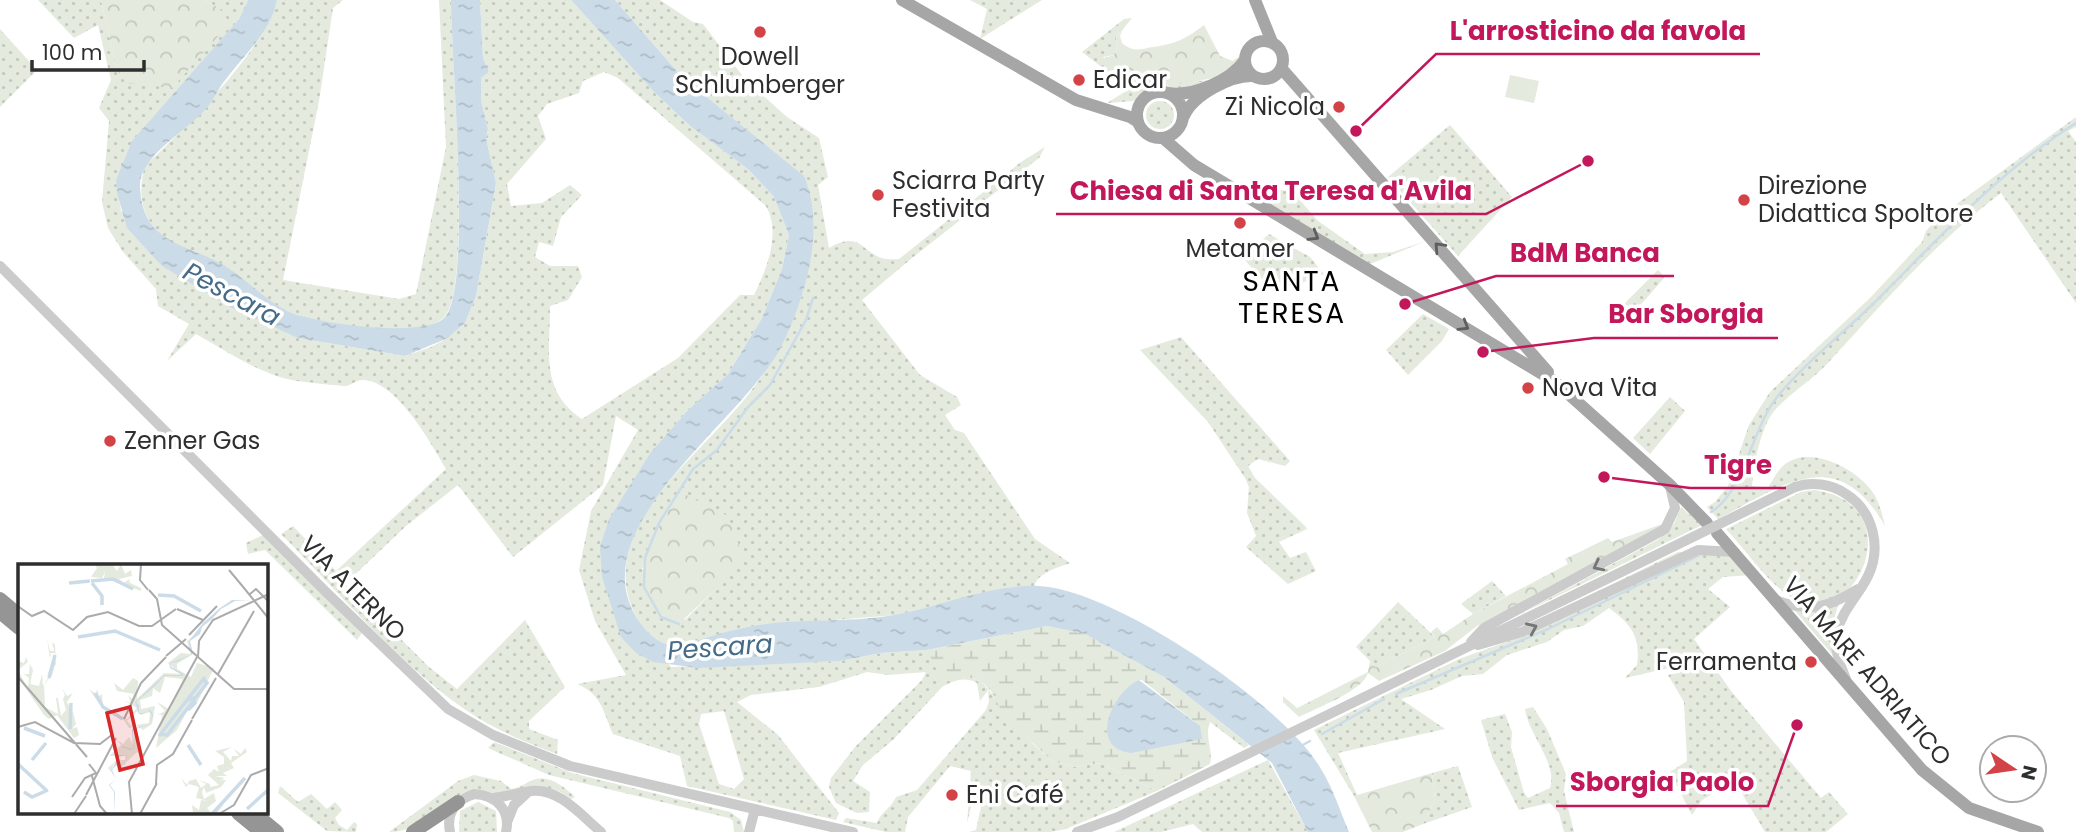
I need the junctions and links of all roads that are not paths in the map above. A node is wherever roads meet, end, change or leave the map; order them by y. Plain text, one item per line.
1 (901, 0) edge
2 (1256, 3) edge
3 (1272, 42) junction
4 (1254, 43) junction
5 (1245, 60) junction
6 (1282, 69) junction
7 (1253, 76) junction
8 (1166, 92) junction
9 (1142, 100) junction
10 (1101, 109) junction
11 (1184, 116) junction
12 (1138, 122) junction
13 (1163, 138) junction
14 (0, 266) edge
15 (1528, 356) junction
16 (1670, 485) junction
17 (1707, 523) dead end
18 (1717, 533) dead end
19 (1735, 552) junction
20 (1862, 587) junction
21 (0, 598) edge
22 (1778, 600) junction
23 (0, 612) edge
24 (18, 614) edge
25 (18, 627) edge
26 (1467, 646) junction
27 (1846, 680) junction
28 (530, 791) junction
29 (492, 797) junction
30 (458, 802) junction
31 (755, 809) junction
32 (239, 814) edge
33 (255, 814) edge
34 (507, 828) edge
35 (449, 831) edge
36 (261, 832) edge
37 (277, 832) edge
38 (413, 832) edge
39 (601, 832) edge
40 (749, 832) edge
41 (853, 832) edge
42 (1077, 832) edge
43 (2038, 832) edge

1 - 10 main road
2 - 3 main road
2 - 4 main road
3 - 4 main road
3 - 6 main road
4 - 5 main road
5 - 7 main road
5 - 8 main road
6 - 7 main road
15 -> 6 main road
7 - 11 main road
8 - 9 main road
8 - 11 main road
9 - 10 main road
9 - 12 main road
10 - 12 main road
11 - 13 main road
12 - 13 main road
13 -> 15 main road
14 - 31 street, VIA ATERNO
15 - 16 main road
16 - 17 main road
16 -> 26 street
18 - 19 main road, VIA MARE ADRIATICO
19 - 22 main road, VIA MARE ADRIATICO
26 -> 19 street
20 - 22 street
20 - 26 street, bridge
20 - 27 street
21 - 24 highway
22 - 27 main road, VIA MARE ADRIATICO
23 - 25 highway
26 - 42 street
27 - 43 main road, VIA MARE ADRIATICO
28 - 29 street
28 - 34 street
28 - 39 street
29 - 30 street
29 - 34 street
30 - 35 street
30 - 38 highway
31 - 40 street
31 - 41 street, VIA ATERNO
32 - 36 highway
33 - 37 highway

